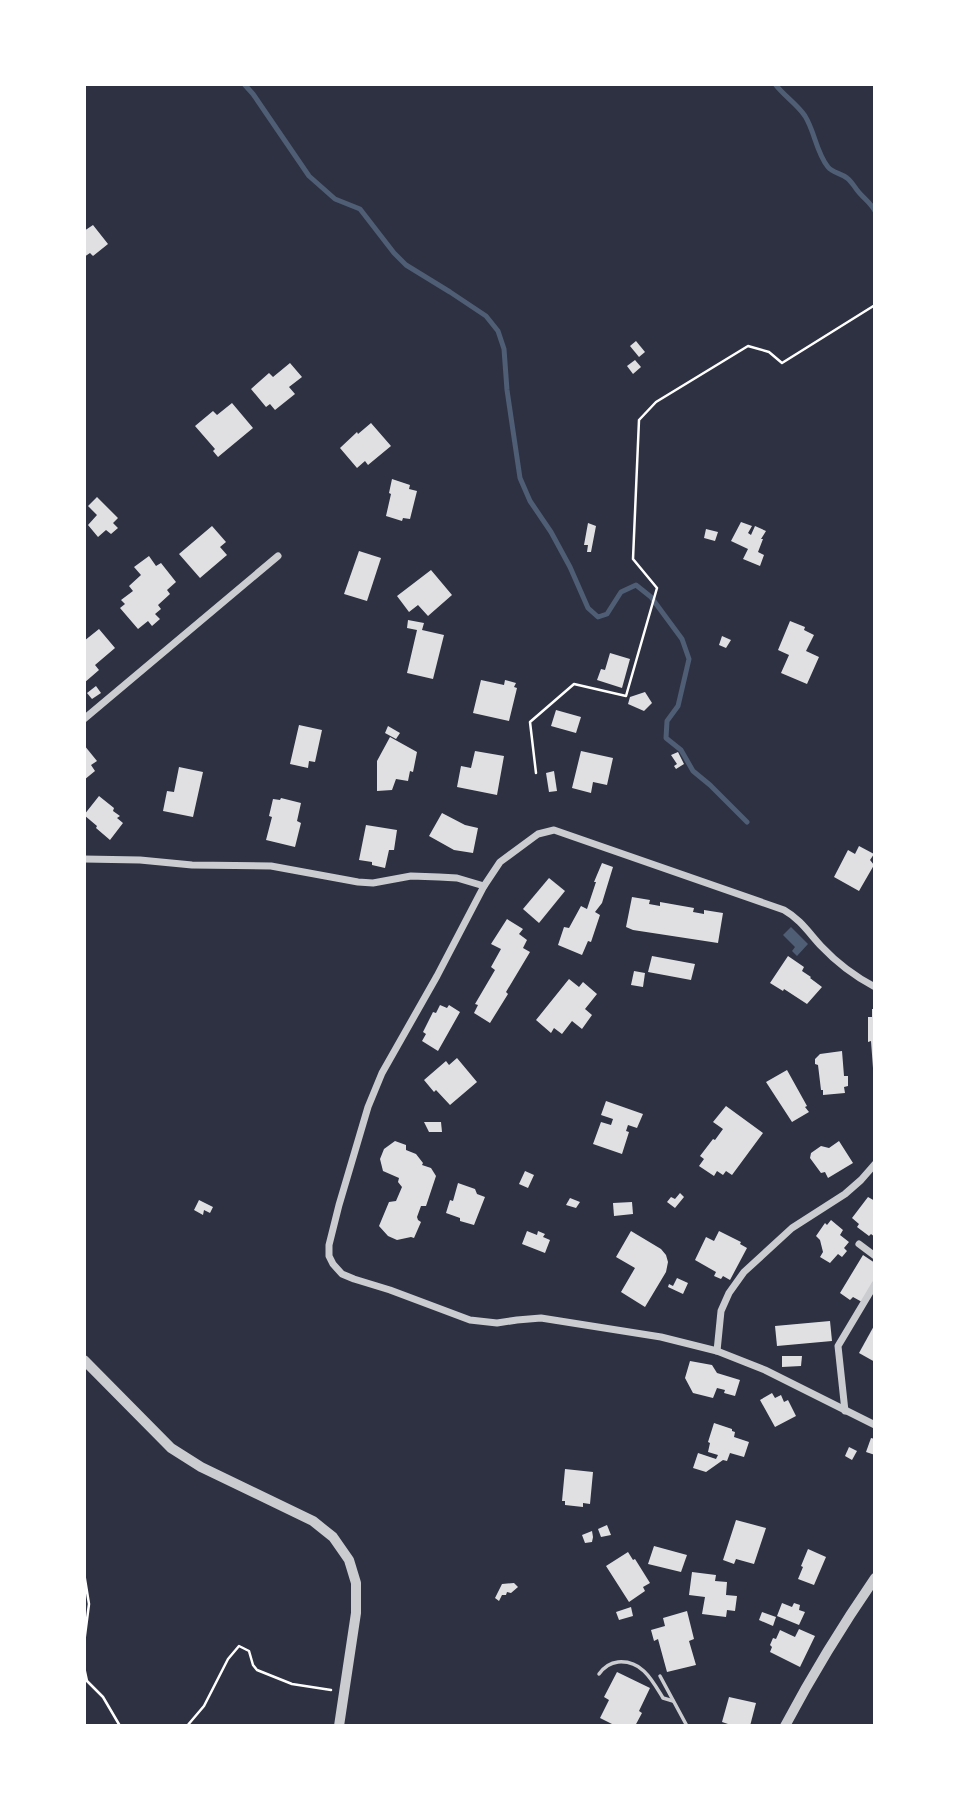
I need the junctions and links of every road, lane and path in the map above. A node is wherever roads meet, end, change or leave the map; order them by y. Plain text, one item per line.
1 (875, 304) edge
2 (278, 556) dead end
3 (84, 719) edge
4 (536, 773) dead end
5 (84, 859) edge
6 (484, 886) junction
7 (875, 987) edge
8 (875, 1164) edge
9 (859, 1244) dead end
10 (875, 1256) edge
11 (875, 1284) edge
12 (717, 1351) junction
13 (84, 1360) edge
14 (845, 1411) junction
15 (875, 1426) edge
16 (84, 1573) edge
17 (875, 1578) edge
18 (84, 1643) edge
19 (84, 1667) edge
20 (599, 1674) dead end
21 (660, 1676) dead end
22 (345, 1692) junction
23 (673, 1701) junction
24 (120, 1726) edge
25 (187, 1726) edge
26 (340, 1726) edge
27 (687, 1726) edge
28 (785, 1726) edge

1 - 4 path
2 - 3 street
5 - 6 street
6 - 7 street
6 - 12 street
8 - 12 street
9 - 10 street
11 - 14 street
12 - 14 street
13 - 22 street
14 - 15 street
16 - 18 path
17 - 28 street
19 - 24 path
20 - 23 lane
21 - 23 lane
22 - 25 path
22 - 26 street
23 - 27 lane

